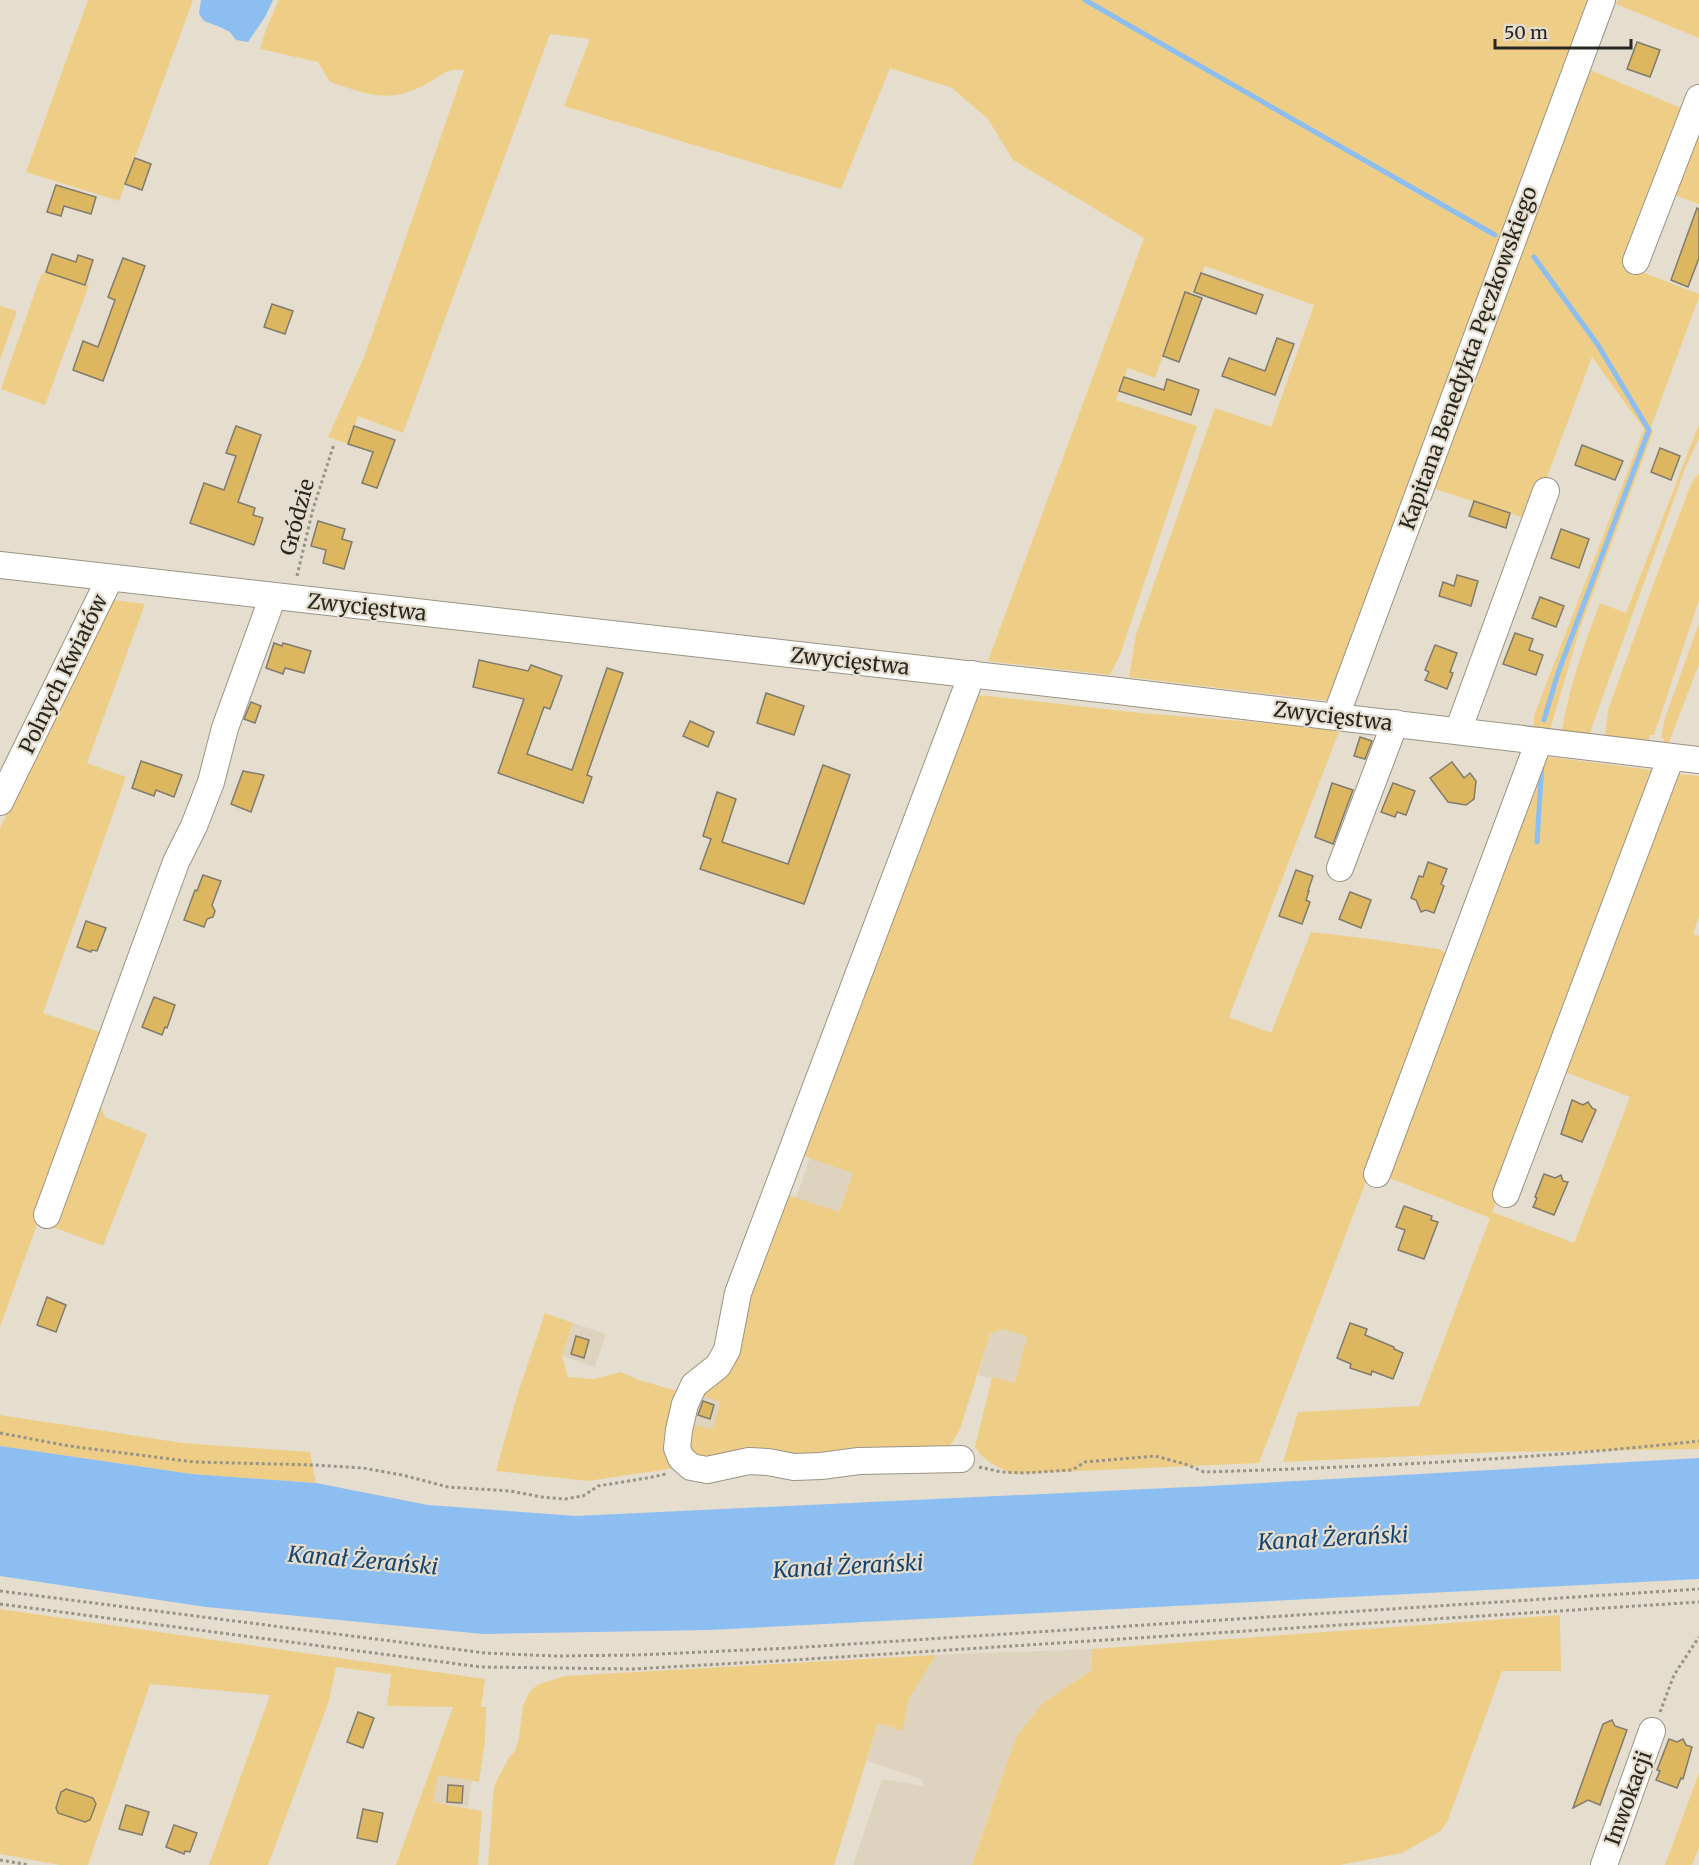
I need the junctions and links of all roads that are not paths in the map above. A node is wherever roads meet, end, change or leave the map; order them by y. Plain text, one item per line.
1 (1602, 0) edge
2 (1699, 98) edge
3 (1636, 261) dead end
4 (1546, 491) dead end
5 (0, 565) edge
6 (110, 578) junction
7 (282, 597) junction
8 (972, 674) junction
9 (1336, 716) junction
10 (1395, 723) junction
11 (1458, 731) junction
12 (1539, 741) junction
13 (1671, 757) junction
14 (1699, 760) edge
15 (0, 802) edge
16 (1340, 868) dead end
17 (1377, 1174) dead end
18 (1506, 1194) dead end
19 (47, 1215) dead end
20 (961, 1459) road end
21 (1653, 1731) road end
22 (1604, 1865) edge

1 - 9 street, Kapitana Benedykta Pęczkowskiego
2 - 3 street
4 - 11 street
5 - 6 street, Zwycięstwa
6 - 7 street, Zwycięstwa
6 - 15 street, Polnych Kwiatów
7 - 8 street, Zwycięstwa
7 - 19 street
8 - 9 street, Zwycięstwa
8 - 20 street
9 - 10 street, Zwycięstwa
10 - 11 street, Zwycięstwa
10 - 16 street
11 - 12 street, Zwycięstwa
12 - 13 street, Zwycięstwa
12 - 17 street
13 - 14 street, Zwycięstwa
13 - 18 street
21 - 22 street, Inwokacji

